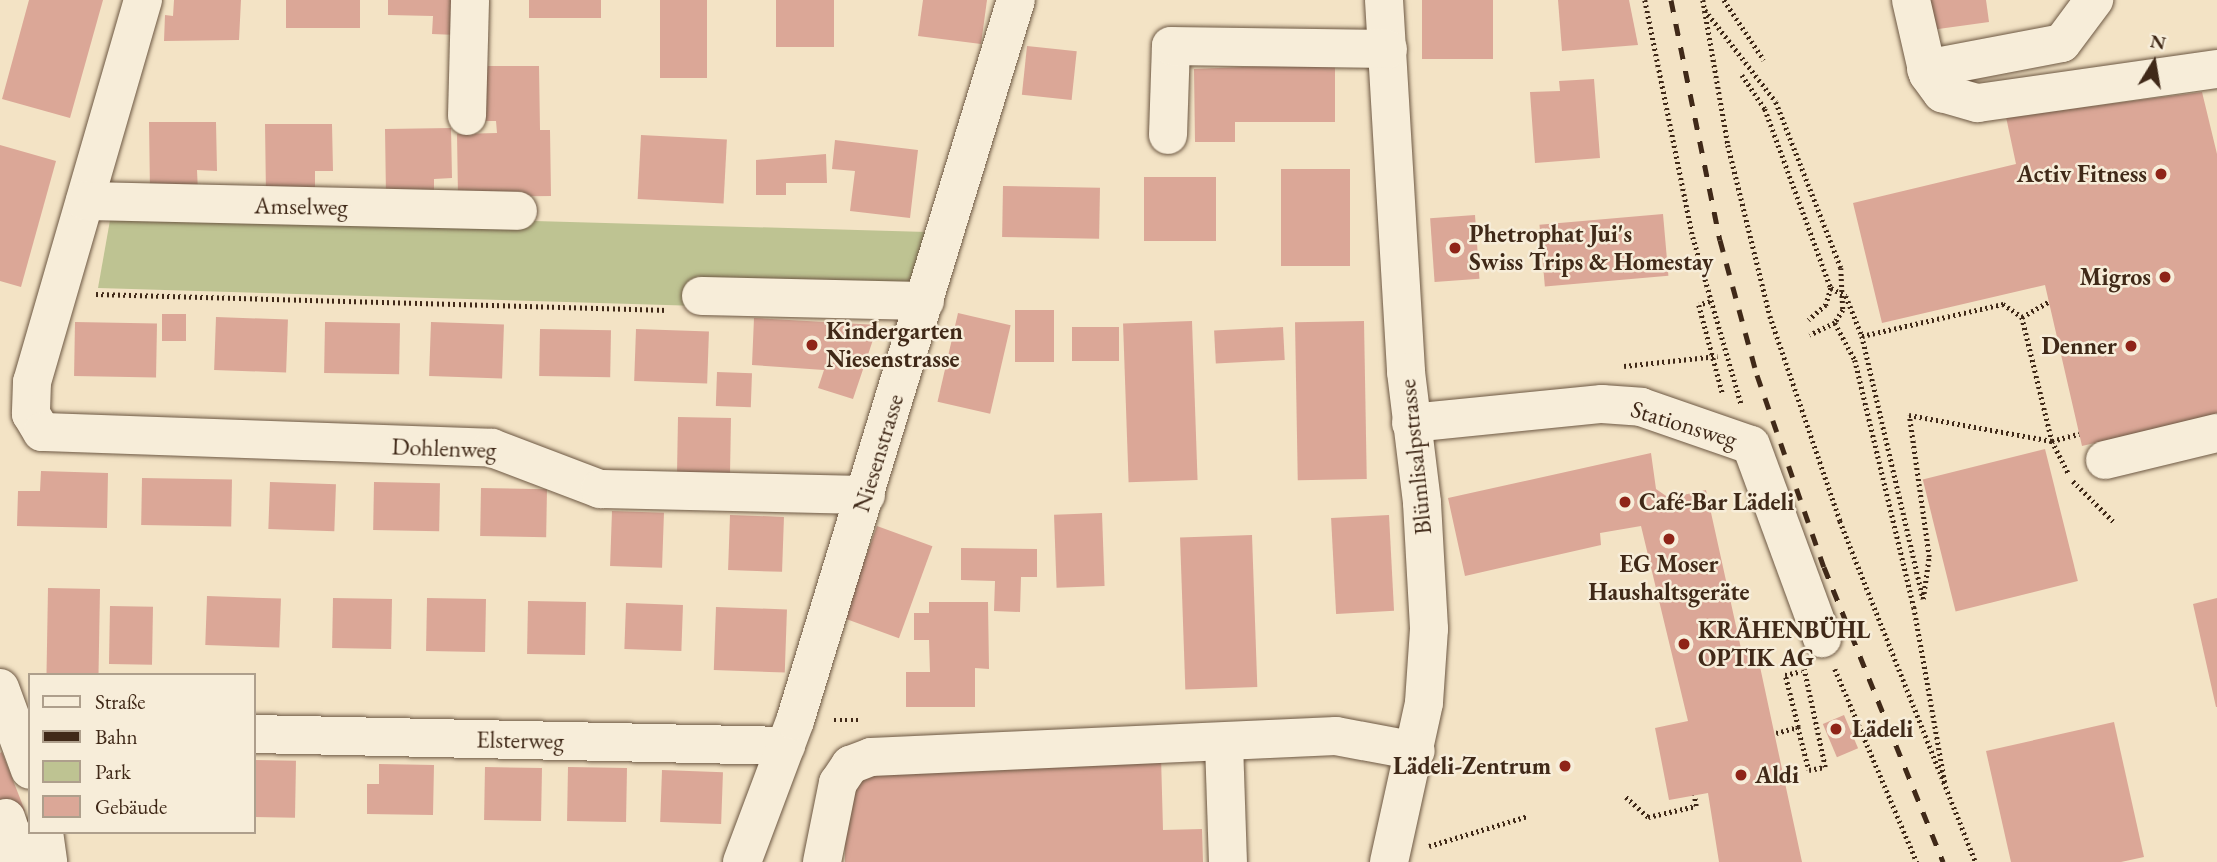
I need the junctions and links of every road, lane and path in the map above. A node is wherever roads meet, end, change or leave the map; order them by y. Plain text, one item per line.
1 (144, 0) edge
2 (470, 0) edge
3 (1016, 0) edge
4 (1384, 0) edge
5 (1646, 0) edge
6 (1703, 0) edge
7 (1724, 0) edge
8 (1911, 0) edge
9 (2094, 0) edge
10 (1704, 8) junction
11 (1388, 49) junction
12 (1764, 60) dead end
13 (2217, 68) edge
14 (1926, 69) junction
15 (1742, 75) dead end
16 (467, 116) dead end
17 (1168, 135) dead end
18 (85, 201) junction
19 (518, 211) dead end
20 (1831, 288) junction
21 (57, 293) junction
22 (709, 296) joint
23 (1846, 296) junction
24 (925, 301) junction
25 (1710, 302) junction
26 (2048, 302) dead end
27 (2022, 317) junction
28 (1810, 320) dead end
29 (1835, 323) junction
30 (1810, 335) dead end
31 (1862, 336) junction
32 (1726, 405) dead end
33 (1411, 423) junction
34 (2217, 433) edge
35 (2052, 442) junction
36 (1752, 445) junction
37 (2105, 460) dead end
38 (866, 495) junction
39 (2114, 522) dead end
40 (1822, 638) joint
41 (0, 688) edge
42 (1798, 727) junction
43 (1776, 733) dead end
44 (256, 734) edge
45 (1224, 743) junction
46 (786, 746) junction
47 (1416, 751) junction
48 (28, 765) edge
49 (1947, 793) junction
50 (1693, 795) dead end
51 (1626, 797) dead end
52 (1528, 816) dead end
53 (6, 818) dead end
54 (44, 834) edge
55 (1390, 859) edge
56 (9, 862) edge
57 (48, 862) edge
58 (742, 862) edge
59 (822, 862) edge
60 (1228, 862) edge
61 (1917, 862) edge
62 (1976, 862) edge

1 - 18 street
2 - 16 street
3 - 24 street, Niesenstrasse
4 - 11 street, Blümlisalpstrasse
5 - 25 path
6 - 10 path
7 - 12 path
8 - 14 street
9 - 14 street
10 - 23 path
10 - 49 path
11 - 17 street
11 - 33 street, Blümlisalpstrasse
13 - 14 street
15 - 20 path
18 - 19 street, Amselweg
18 - 21 street
20 - 23 path
20 - 28 path
21 - 22 path
21 - 38 street, Dohlenweg
22 - 24 street
23 - 29 path
23 - 31 path
24 - 38 street, Niesenstrasse
25 - 32 path
25 - 36 path
26 - 27 path
27 - 31 path
27 - 35 path
29 - 30 path
29 - 49 path
31 - 35 path
33 - 36 street, Stationsweg
33 - 47 street, Blümlisalpstrasse
34 - 37 street
35 - 39 path
36 - 40 street, Stationsweg
38 - 46 street, Niesenstrasse
40 - 61 path
41 - 48 street
42 - 42 path
42 - 43 path
44 - 46 street, Elsterweg
45 - 47 street
45 - 59 street
45 - 60 street
46 - 58 street, Niesenstrasse
47 - 55 street, Blümlisalpstrasse
49 - 62 path
50 - 51 path
52 - 55 path
53 - 56 street
54 - 57 street

